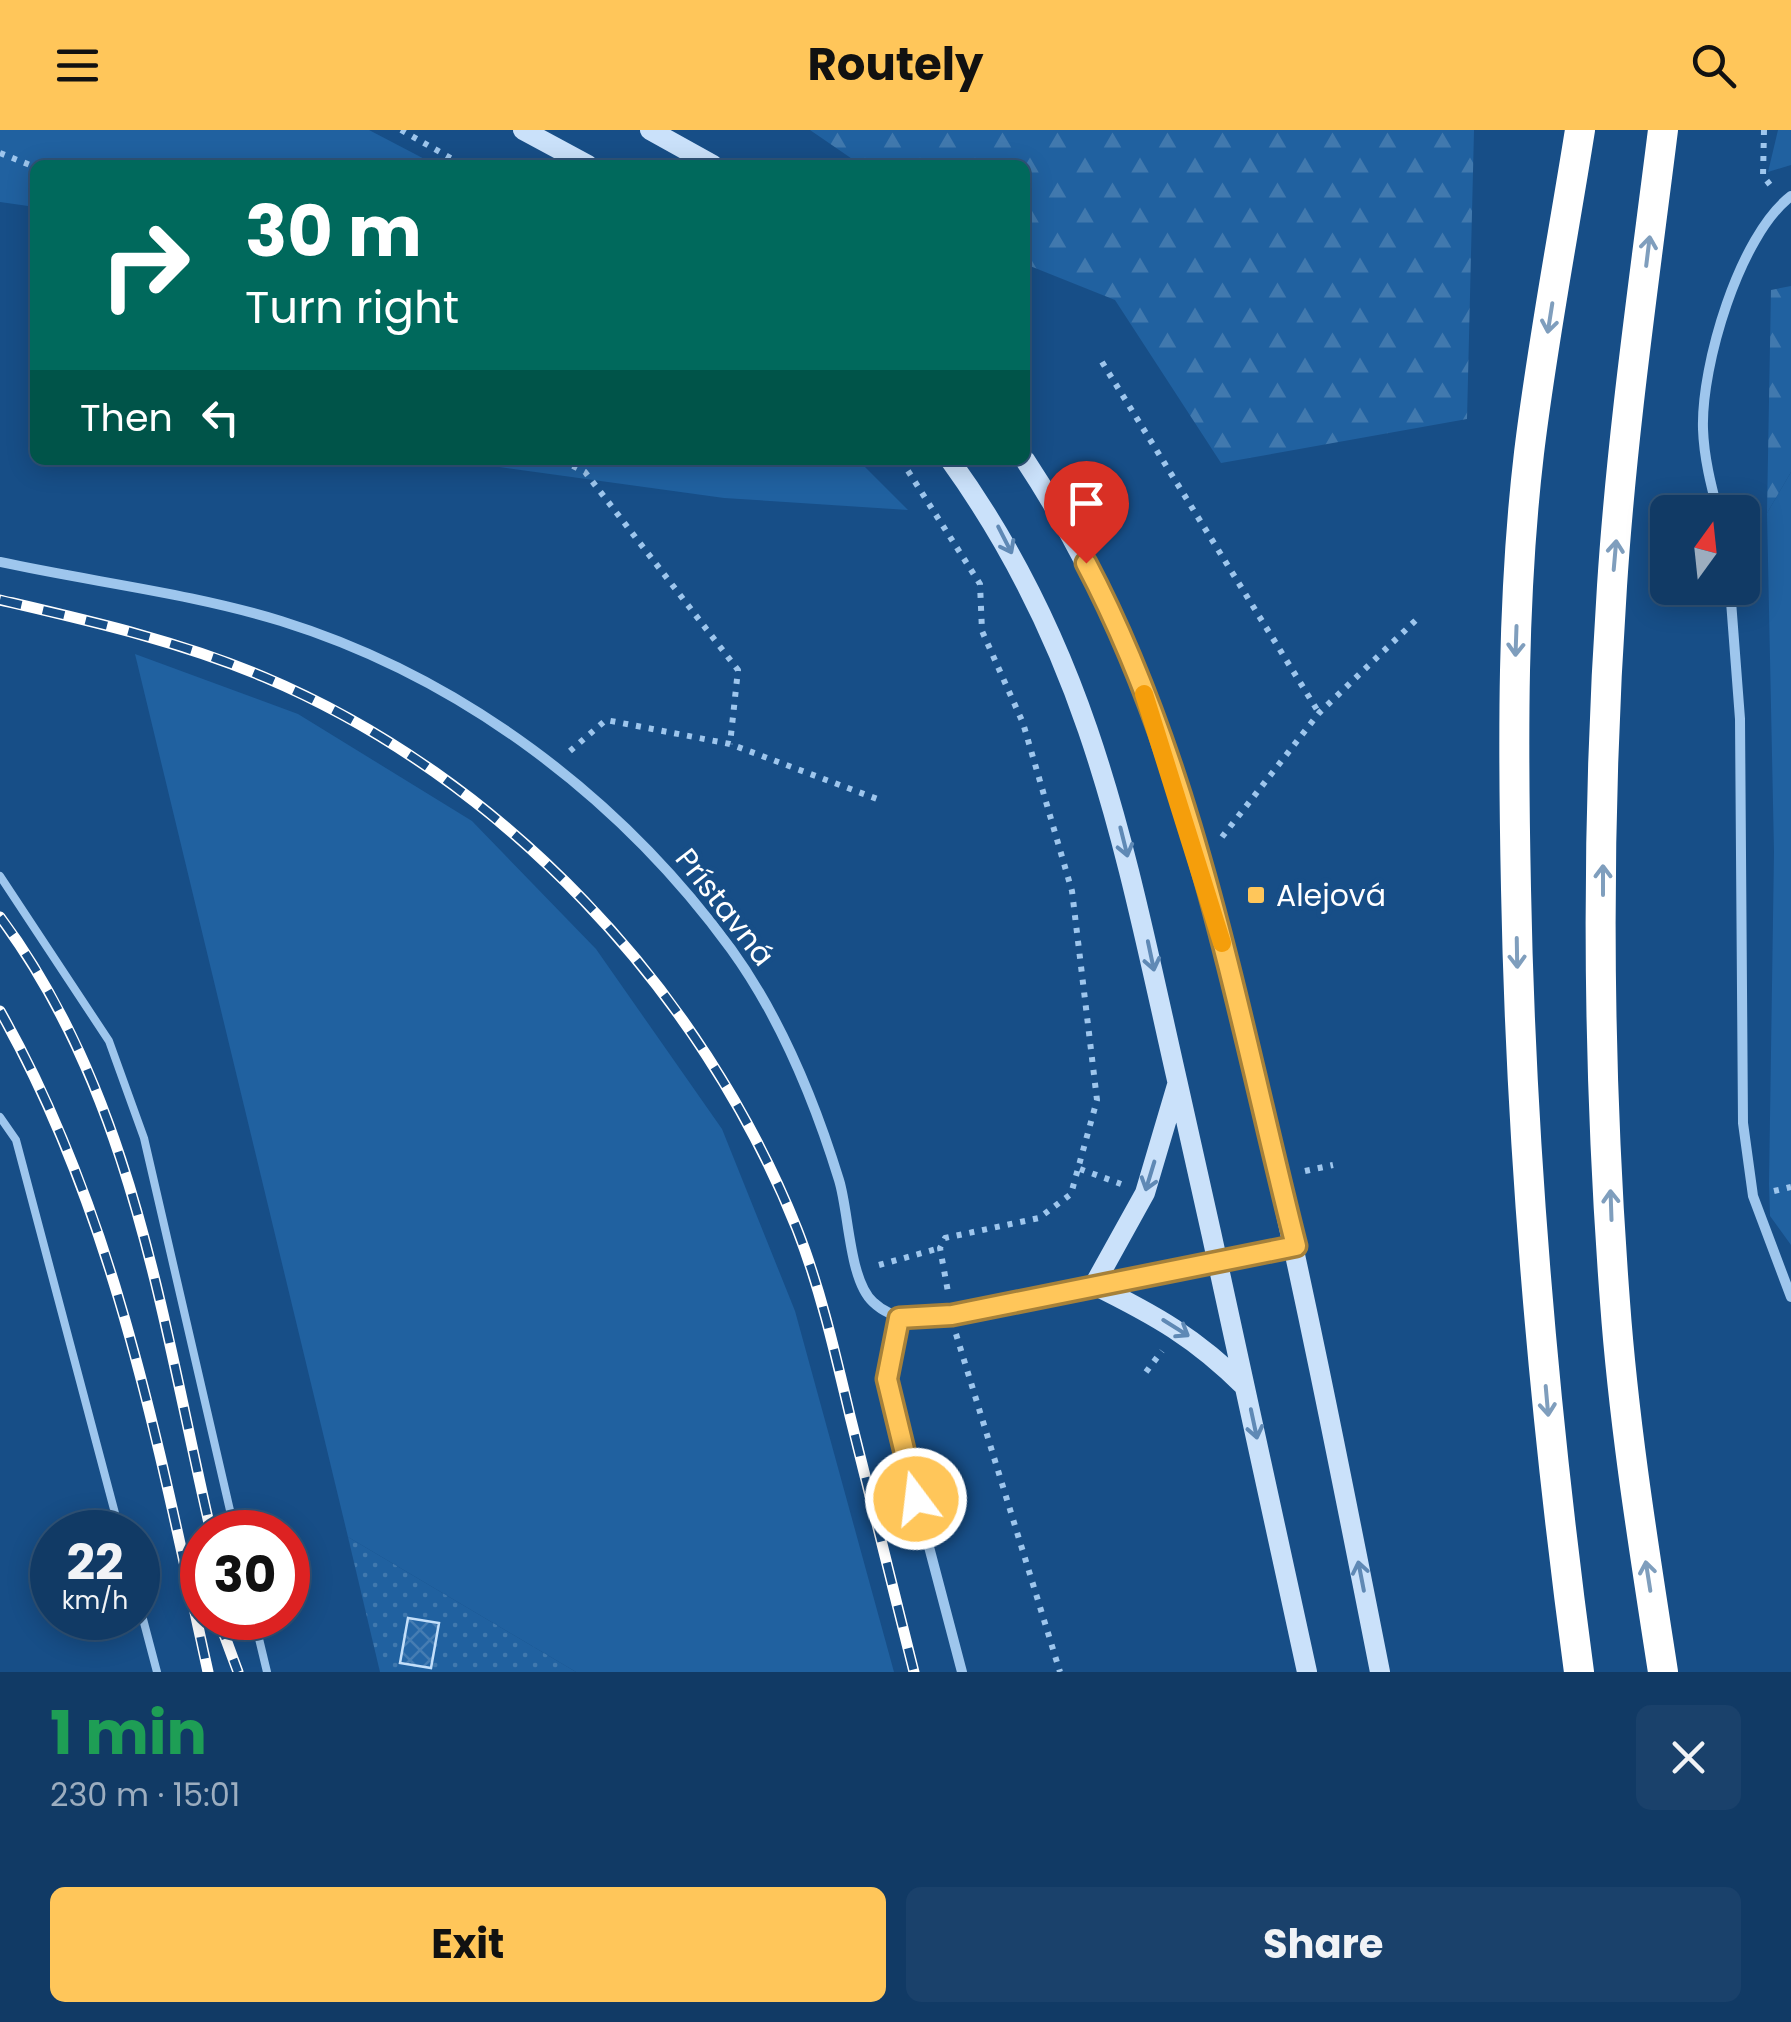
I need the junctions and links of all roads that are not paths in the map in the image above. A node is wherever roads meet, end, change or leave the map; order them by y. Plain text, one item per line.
1 (522, 130) edge
2 (650, 130) edge
3 (1580, 130) edge
4 (1663, 130) edge
5 (579, 160) edge
6 (705, 160) edge
7 (1787, 199) edge
8 (954, 465) edge
9 (1028, 465) edge
10 (1715, 495) edge
11 (0, 562) edge
12 (1731, 605) edge
13 (0, 876) edge
14 (1178, 1083) junction
15 (0, 1117) edge
16 (1296, 1246) junction
17 (1221, 1260) junction
18 (1094, 1285) junction
19 (1791, 1297) edge
20 (899, 1318) junction
21 (1246, 1388) junction
22 (114, 1510) edge
23 (230, 1510) edge
24 (149, 1640) edge
25 (259, 1640) edge
26 (157, 1672) edge
27 (266, 1672) edge
28 (962, 1672) edge
29 (1307, 1672) edge
30 (1380, 1672) edge
31 (1579, 1672) edge
32 (1663, 1672) edge

1 - 5 main road
2 - 6 main road
3 -> 31 highway
32 -> 4 highway
7 - 10 street
8 -> 14 main road
9 - 16 main road
11 - 20 street, Prístavná
12 - 19 street
13 - 23 lane
14 - 17 main road
14 -> 18 main road
15 - 22 lane
16 - 17 street
30 -> 16 main road
17 - 18 street
17 - 21 main road
18 - 20 street
18 -> 21 main road
20 - 28 street
21 -> 29 main road
24 - 26 lane
25 - 27 lane

